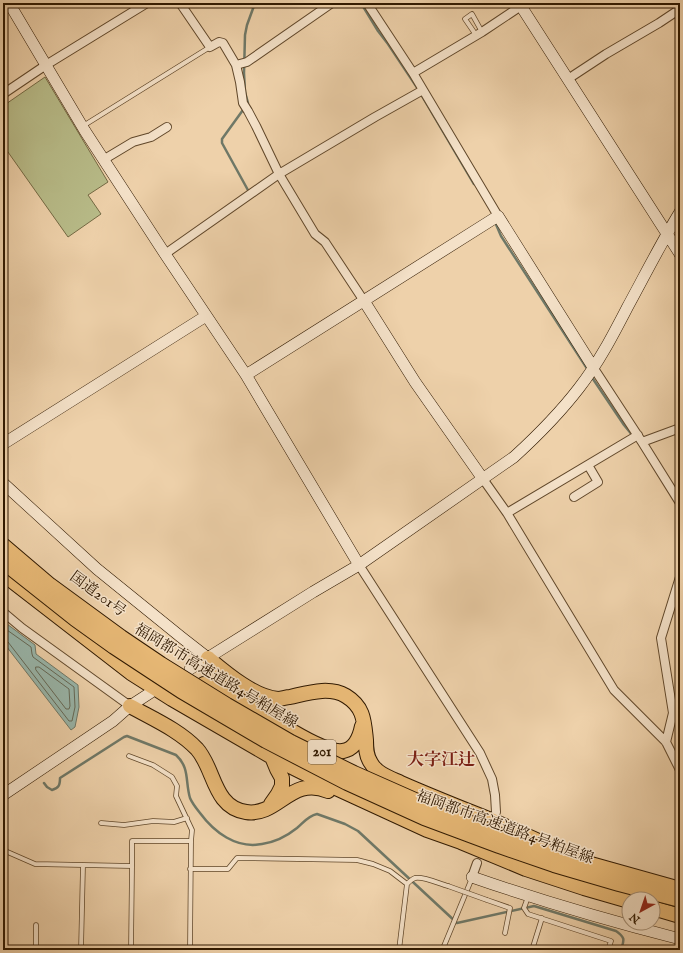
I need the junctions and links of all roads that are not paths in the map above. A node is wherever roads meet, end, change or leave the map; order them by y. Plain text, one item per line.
1 (9, 3) edge
2 (147, 3) edge
3 (180, 3) edge
4 (332, 3) edge
5 (368, 3) edge
6 (520, 5) edge
7 (680, 9) edge
8 (210, 48) junction
9 (236, 64) junction
10 (46, 65) junction
11 (413, 74) junction
12 (568, 79) junction
13 (423, 90) junction
14 (3, 94) edge
15 (82, 126) junction
16 (167, 127) dead end
17 (103, 160) junction
18 (279, 174) junction
19 (680, 212) edge
20 (498, 216) junction
21 (667, 234) junction
22 (165, 254) junction
23 (680, 254) edge
24 (364, 301) junction
25 (206, 316) junction
26 (593, 367) junction
27 (246, 376) junction
28 (680, 428) edge
29 (640, 439) junction
30 (3, 444) edge
31 (588, 465) junction
32 (483, 479) junction
33 (3, 483) edge
34 (574, 497) dead end
35 (680, 503) edge
36 (507, 513) junction
37 (3, 544) edge
38 (3, 562) edge
39 (359, 565) junction
40 (3, 574) edge
41 (680, 577) edge
42 (3, 612) edge
43 (208, 658) junction
44 (192, 674) junction
45 (150, 693) dead end
46 (130, 706) junction
47 (363, 721) junction
48 (666, 742) junction
49 (129, 756) dead end
50 (272, 757) junction
51 (680, 770) edge
52 (3, 795) edge
53 (267, 809) junction
54 (496, 812) dead end
55 (187, 818) junction
56 (102, 822) dead end
57 (427, 830) junction
58 (191, 841) junction
59 (543, 843) junction
60 (3, 850) edge
61 (477, 863) dead end
62 (83, 865) junction
63 (132, 866) junction
64 (190, 868) junction
65 (472, 877) junction
66 (407, 884) junction
67 (680, 885) edge
68 (680, 889) edge
69 (528, 896) junction
70 (621, 899) edge
71 (680, 900) edge
72 (661, 910) edge
73 (680, 916) edge
74 (542, 918) junction
75 (36, 925) dead end
76 (505, 933) dead end
77 (680, 939) edge
78 (36, 950) edge
79 (81, 950) edge
80 (130, 950) edge
81 (190, 950) edge
82 (399, 950) edge
83 (441, 950) edge
84 (532, 950) edge
85 (608, 950) edge

1 - 10 street
2 - 10 street
3 - 8 street
4 - 9 street
5 - 11 street
6 - 11 street
6 - 12 street
7 - 12 street
8 - 9 street
8 - 15 lane
9 - 18 street
10 - 14 street
10 - 15 street
11 - 13 street
12 - 21 street
13 - 18 street
13 - 20 street
15 - 17 street
16 - 17 street
17 - 22 street
18 - 22 street
18 - 24 street
19 - 21 street
20 - 24 street
20 - 26 street
21 - 23 street
21 - 26 street
22 - 25 street
24 - 27 street
24 - 32 street
25 - 27 street
25 - 30 street
26 - 29 street
26 - 32 street
27 - 39 street
28 - 29 street
29 - 31 street
29 - 35 street
31 - 34 street
31 - 36 street
32 - 36 street
32 - 39 street
33 - 43 street
36 - 48 street
37 - 44 highway, 国道201号 / 201
37 - 68 highway, 福岡都市高速道路4号粕屋線, bridge
38 - 71 highway, 福岡都市高速道路4号粕屋線, bridge
39 - 43 street
39 - 54 street
40 - 50 highway, 201
41 - 48 street
42 - 46 street
43 - 44 street
43 - 47 highway
44 - 47 highway
44 - 59 highway, 国道201号 / 201
45 - 46 street
46 - 52 street
46 - 53 highway
47 - 59 highway
48 - 51 street
49 - 55 lane
50 - 53 highway
50 - 57 highway, 201
53 - 57 highway
55 - 56 lane
55 - 58 lane
57 - 70 highway, 201
58 - 63 lane
58 - 64 lane
59 - 67 highway, 国道201号 / 201
60 - 62 lane
61 - 65 street
62 - 63 lane
62 - 79 lane
63 - 80 lane
64 - 66 lane
64 - 81 lane
65 - 69 street
65 - 83 lane
66 - 76 lane, bridge
66 - 82 lane
69 - 74 lane
69 - 77 street
72 - 73 highway
74 - 84 lane
74 - 85 lane
75 - 78 lane

